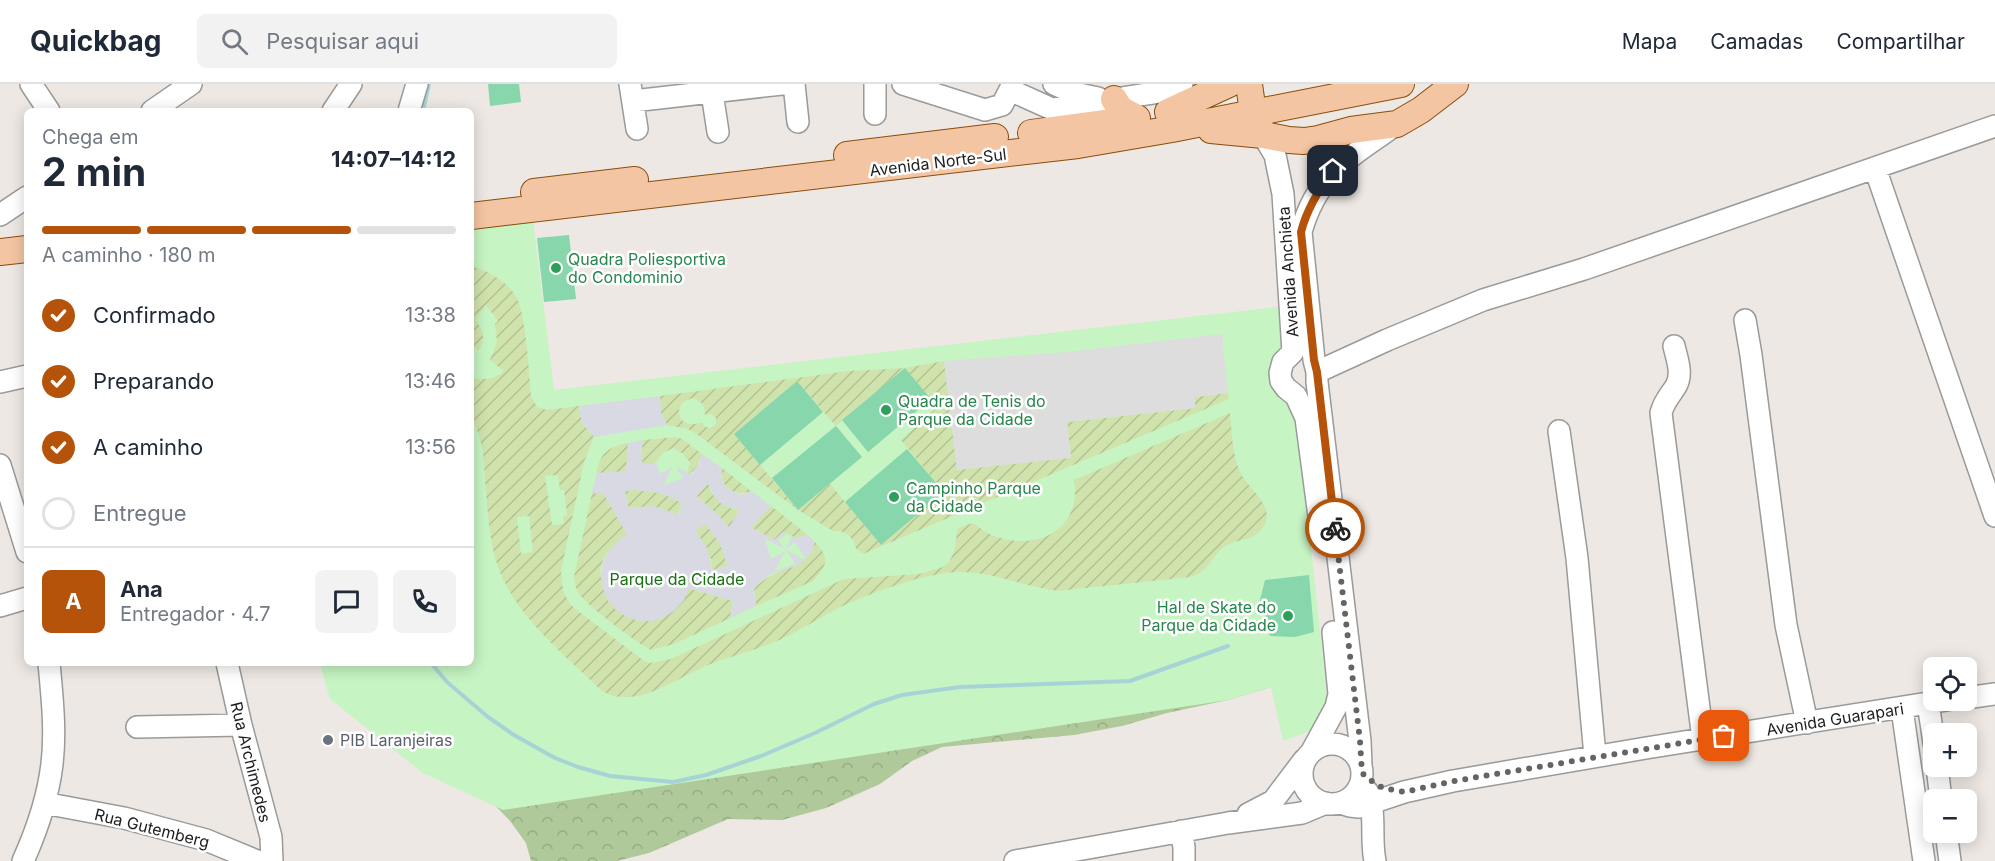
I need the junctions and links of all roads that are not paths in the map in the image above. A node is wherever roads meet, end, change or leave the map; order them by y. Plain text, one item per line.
1 (32, 84) edge
2 (191, 84) edge
3 (351, 84) edge
4 (417, 84) edge
5 (782, 84) edge
6 (794, 84) edge
7 (875, 84) edge
8 (903, 84) edge
9 (1182, 84) edge
10 (1316, 84) edge
11 (1401, 84) edge
12 (1427, 84) edge
13 (1455, 84) edge
14 (1056, 85) edge
15 (1012, 87) edge
16 (631, 93) edge
17 (712, 93) junction
18 (1111, 99) junction
19 (1249, 103) edge
20 (47, 108) edge
21 (156, 108) edge
22 (335, 108) edge
23 (410, 108) edge
24 (1421, 110) junction
25 (875, 114) dead end
26 (1137, 118) junction
27 (1050, 120) junction
28 (1170, 120) junction
29 (798, 122) dead end
30 (1397, 124) junction
31 (1995, 126) edge
32 (637, 129) dead end
33 (718, 132) dead end
34 (1875, 168) junction
35 (24, 199) edge
36 (474, 199) edge
37 (0, 215) edge
38 (474, 216) edge
39 (24, 249) edge
40 (0, 252) edge
41 (24, 267) edge
42 (0, 270) edge
43 (1745, 320) dead end
44 (1674, 346) dead end
45 (1293, 352) junction
46 (1316, 371) junction
47 (24, 377) edge
48 (0, 382) edge
49 (1296, 396) junction
50 (1559, 431) dead end
51 (0, 465) edge
52 (1995, 516) edge
53 (24, 542) edge
54 (24, 599) edge
55 (0, 606) edge
56 (49, 666) edge
57 (228, 666) edge
58 (1995, 694) edge
59 (1977, 696) edge
60 (1923, 705) edge
61 (1902, 709) junction
62 (1807, 723) junction
63 (241, 725) junction
64 (137, 726) dead end
65 (1703, 739) junction
66 (1309, 754) junction
67 (1595, 756) junction
68 (1362, 773) junction
69 (1404, 792) junction
70 (44, 803) junction
71 (1349, 804) junction
72 (1228, 823) junction
73 (268, 824) junction
74 (1181, 831) junction
75 (214, 843) junction
76 (1948, 843) edge
77 (238, 856) edge
78 (1374, 857) edge
79 (23, 861) edge
80 (257, 861) edge
81 (272, 861) edge
82 (1015, 861) edge
83 (1184, 861) edge
84 (1924, 861) edge
85 (1950, 861) edge

1 - 20 street
2 - 21 street
3 - 22 street
4 - 23 street
5 - 17 street
6 - 29 street
7 - 25 street
8 - 15 street
9 - 18 street
10 - 19 main road, Avenida Norte-Sul
11 - 19 main road, Avenida Norte-Sul
12 - 24 main road
13 - 24 main road
14 - 18 street
14 - 27 street
15 - 27 street
16 - 17 street
16 - 32 street
17 - 33 street
18 - 26 main road
18 - 27 street
19 - 28 main road, Avenida Norte-Sul
19 - 28 main road
19 - 30 main road
19 - 45 street, Avenida Anchieta
24 - 30 main road
26 - 27 main road, Avenida Norte-Sul
26 - 28 main road, Avenida Norte-Sul
27 - 36 main road, Avenida Norte-Sul
28 - 38 main road, Avenida Norte-Sul
30 - 46 street, Avenida Anchieta
31 - 34 street
34 - 46 street
34 - 52 street
35 - 37 street
39 - 40 main road
41 - 42 main road
43 - 62 street
44 - 65 street
45 - 46 street
45 - 49 street, Avenida Anchieta
46 - 49 street
46 - 68 street, Avenida Anchieta
47 - 48 street
49 - 66 street, Avenida Anchieta
50 - 67 street
51 - 53 street
54 - 55 street
56 - 70 street
57 - 63 street, Rua Archimedes
58 - 59 street
60 - 61 street, Avenida Guarapari
61 - 62 street, Avenida Guarapari
61 - 84 street
62 - 65 street, Avenida Guarapari
63 - 64 street
63 - 73 street, Rua Archimedes
65 - 67 street, Avenida Guarapari
66 - 68 street
66 - 71 street
66 - 72 street, Avenida Guarapari
67 - 69 street, Avenida Guarapari
68 - 69 street, Avenida Guarapari
68 - 71 street, Avenida Anchieta
69 - 71 street, Avenida Guarapari
70 - 75 street, Rua Gutemberg
70 - 79 street
71 - 72 street, Avenida Guarapari
71 - 78 street, Avenida Anchieta
72 - 74 street, Avenida Guarapari
73 - 75 street
73 - 81 street, Rua Archimedes
74 - 82 street, Avenida Guarapari
74 - 83 street
75 - 77 street, Rua Gutemberg
76 - 85 street
77 - 80 street, Rua Gutemberg

